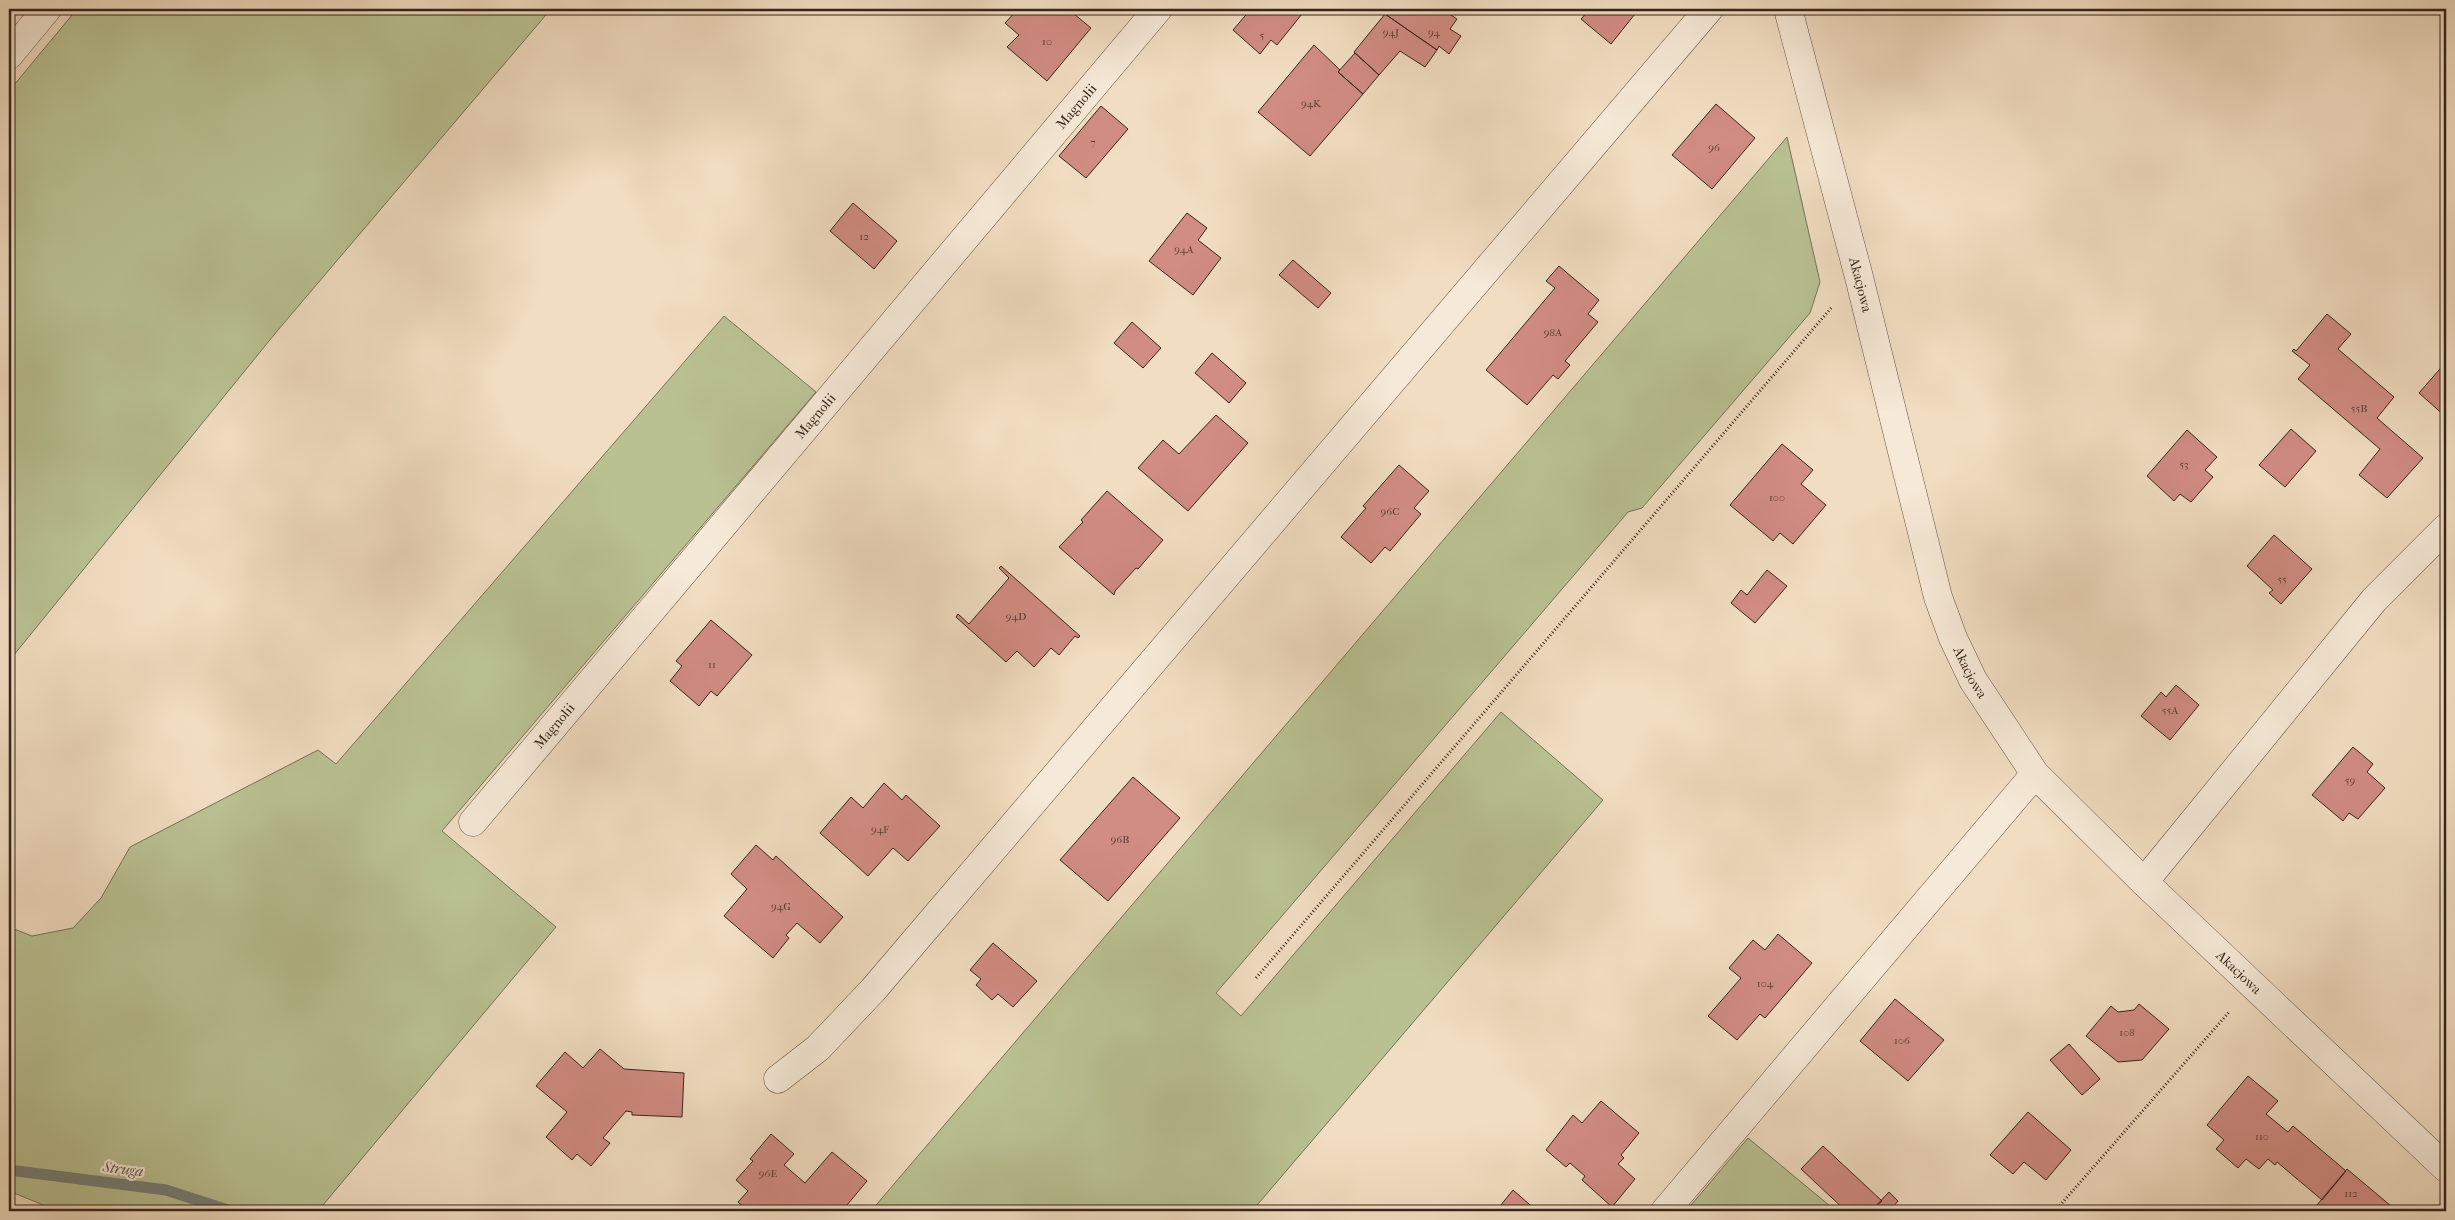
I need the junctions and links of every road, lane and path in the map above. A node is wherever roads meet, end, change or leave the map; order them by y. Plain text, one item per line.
1 (47, 9) edge
2 (1158, 9) edge
3 (1708, 9) edge
4 (1788, 9) edge
5 (9, 55) edge
6 (1859, 277) junction
7 (2446, 528) edge
8 (2035, 774) junction
9 (473, 822) dead end
10 (2144, 882) junction
11 (1256, 978) dead end
12 (2252, 986) junction
13 (778, 1079) dead end
14 (2446, 1168) edge
15 (1665, 1211) edge
16 (2055, 1211) edge

1 - 5 street
2 - 9 street, Magnolii
3 - 13 street
4 - 6 street, Akacjowa
6 - 8 street, Akacjowa
6 - 11 path
7 - 10 street
8 - 10 street, Akacjowa
8 - 15 street
10 - 12 street, Akacjowa
12 - 14 street, Akacjowa
12 - 16 path

